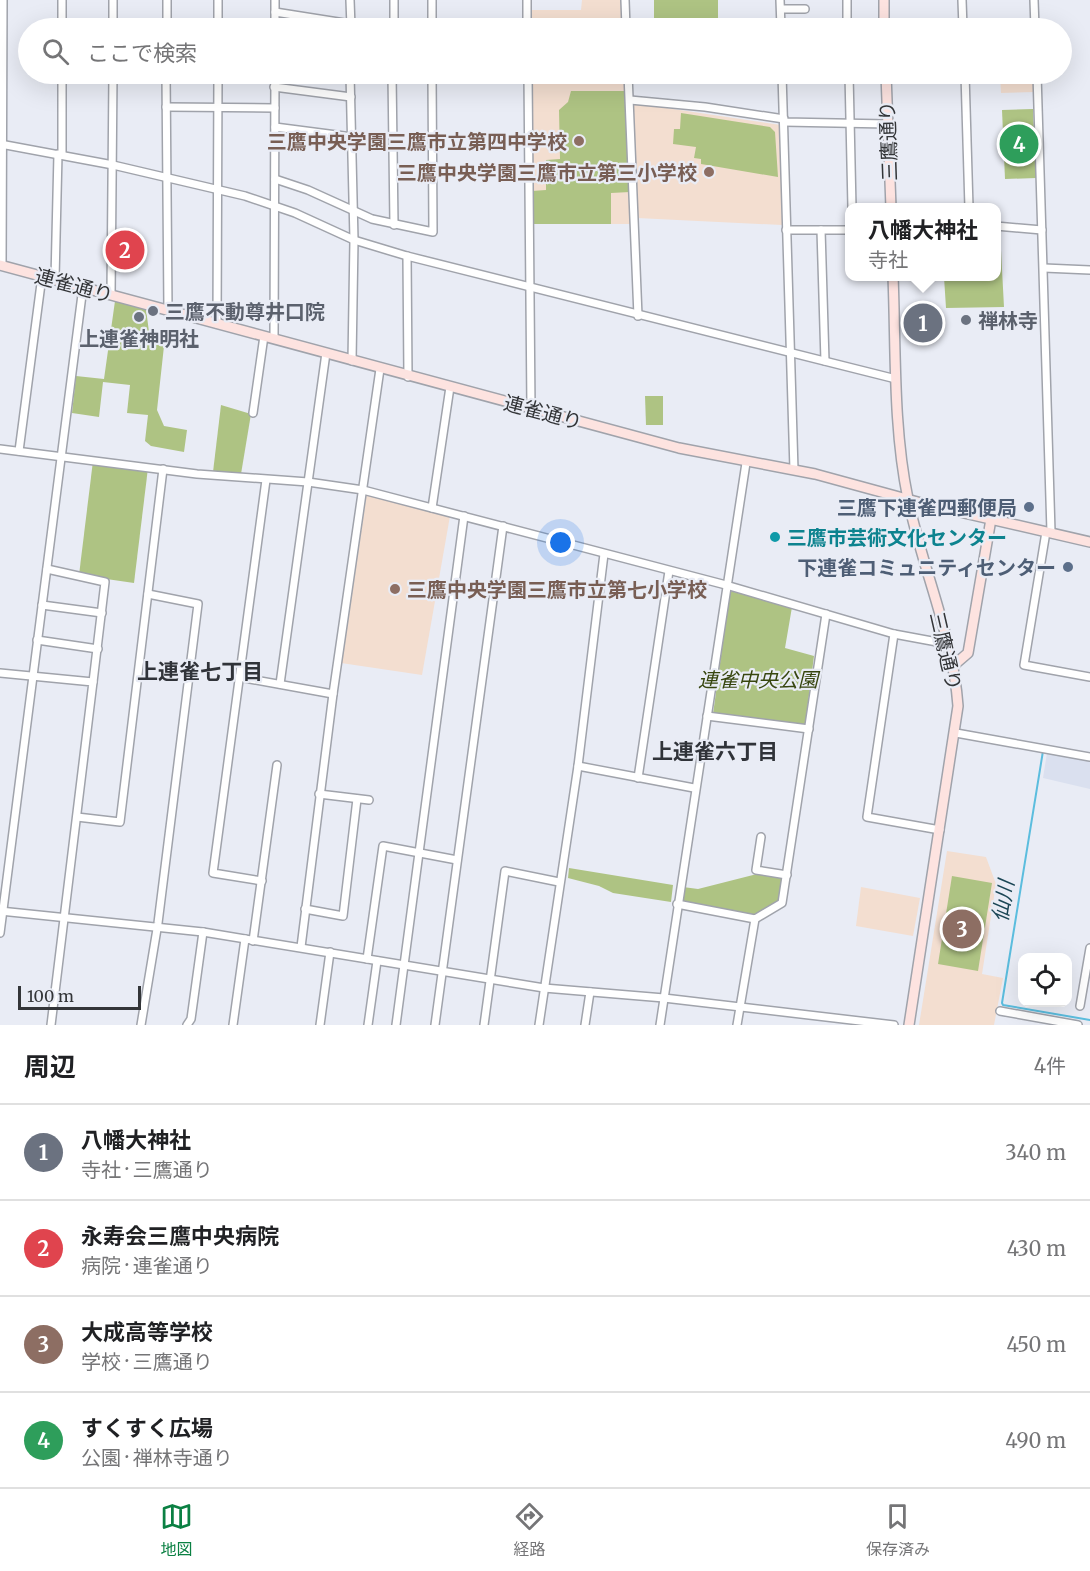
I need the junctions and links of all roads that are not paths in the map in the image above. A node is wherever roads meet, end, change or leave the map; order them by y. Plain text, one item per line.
1 (3, 0) edge
2 (62, 0) edge
3 (113, 0) edge
4 (167, 0) edge
5 (218, 0) edge
6 (275, 0) edge
7 (350, 0) edge
8 (394, 0) edge
9 (432, 0) edge
10 (526, 0) edge
11 (625, 0) edge
12 (780, 0) edge
13 (847, 0) edge
14 (884, 0) edge
15 (962, 0) edge
16 (1034, 0) edge
17 (781, 9) junction
18 (806, 9) dead end
19 (275, 12) junction
20 (62, 18) edge
21 (114, 18) edge
22 (167, 18) edge
23 (218, 18) edge
24 (275, 18) edge
25 (308, 18) edge
26 (351, 18) edge
27 (394, 18) edge
28 (432, 18) edge
29 (527, 18) edge
30 (626, 18) edge
31 (781, 18) edge
32 (848, 18) edge
33 (884, 18) edge
34 (963, 18) edge
35 (1035, 18) edge
36 (62, 84) edge
37 (113, 84) edge
38 (166, 84) edge
39 (218, 84) edge
40 (350, 84) edge
41 (392, 84) edge
42 (432, 84) edge
43 (528, 84) edge
44 (629, 84) edge
45 (782, 84) edge
46 (849, 84) edge
47 (886, 84) edge
48 (965, 84) edge
49 (1037, 84) edge
50 (274, 87) joint
51 (351, 97) junction
52 (630, 100) junction
53 (166, 107) junction
54 (218, 107) junction
55 (275, 108) junction
56 (784, 121) junction
57 (850, 123) junction
58 (888, 124) junction
59 (275, 127) junction
60 (352, 137) junction
61 (2, 144) edge
62 (60, 155) junction
63 (112, 165) junction
64 (168, 177) junction
65 (275, 179) junction
66 (218, 190) junction
67 (852, 203) edge
68 (891, 203) edge
69 (969, 203) edge
70 (274, 206) junction
71 (353, 210) junction
72 (394, 225) junction
73 (1001, 226) edge
74 (786, 230) junction
75 (821, 230) junction
76 (845, 230) edge
77 (1042, 230) junction
78 (354, 240) junction
79 (407, 256) junction
80 (1, 265) edge
81 (1044, 268) junction
82 (1090, 270) edge
83 (42, 276) junction
84 (55, 279) junction
85 (893, 281) edge
86 (83, 287) junction
87 (530, 288) junction
88 (111, 295) junction
89 (168, 310) junction
90 (638, 316) junction
91 (217, 324) junction
92 (269, 338) junction
93 (326, 353) junction
94 (790, 353) junction
95 (352, 361) junction
96 (825, 361) junction
97 (380, 369) junction
98 (408, 377) junction
99 (897, 379) junction
100 (450, 387) junction
101 (531, 409) junction
102 (253, 413) dead end
103 (0, 449) edge
104 (19, 451) junction
105 (62, 455) junction
106 (746, 463) junction
107 (163, 469) junction
108 (794, 470) junction
109 (266, 480) junction
110 (308, 482) junction
111 (363, 490) junction
112 (908, 499) junction
113 (432, 508) junction
114 (464, 516) junction
115 (991, 519) junction
116 (503, 526) junction
117 (1048, 532) junction
118 (1090, 542) edge
119 (604, 554) junction
120 (47, 569) junction
121 (669, 570) junction
122 (726, 585) junction
123 (148, 594) junction
124 (42, 605) junction
125 (102, 613) junction
126 (826, 614) junction
127 (894, 634) junction
128 (37, 640) junction
129 (948, 644) junction
130 (98, 649) junction
131 (954, 664) junction
132 (0, 673) edge
133 (34, 676) junction
134 (239, 677) junction
135 (1090, 677) edge
136 (93, 682) junction
137 (280, 684) junction
138 (333, 694) junction
139 (707, 716) junction
140 (809, 729) junction
141 (956, 733) junction
142 (1090, 757) edge
143 (278, 765) dead end
144 (578, 766) junction
145 (638, 778) junction
146 (694, 788) junction
147 (319, 794) junction
148 (357, 799) junction
149 (369, 800) dead end
150 (77, 818) junction
151 (940, 830) junction
152 (761, 837) dead end
153 (419, 851) junction
154 (457, 860) junction
155 (787, 875) junction
156 (262, 881) junction
157 (559, 882) junction
158 (677, 904) junction
159 (305, 909) junction
160 (1, 911) edge
161 (64, 918) junction
162 (755, 919) junction
163 (156, 927) junction
164 (203, 932) junction
165 (0, 933) edge
166 (249, 940) junction
167 (301, 947) junction
168 (1090, 948) edge
169 (330, 952) junction
170 (367, 959) junction
171 (377, 962) junction
172 (404, 967) junction
173 (441, 973) junction
174 (490, 981) junction
175 (544, 988) junction
176 (590, 992) junction
177 (664, 998) junction
178 (1080, 1006) dead end
179 (741, 1007) junction
180 (1000, 1011) dead end
181 (819, 1016) junction
182 (1045, 1022) edge
183 (51, 1025) edge
184 (141, 1025) edge
185 (187, 1025) edge
186 (233, 1025) edge
187 (320, 1025) edge
188 (368, 1025) edge
189 (396, 1025) edge
190 (435, 1025) edge
191 (484, 1025) edge
192 (539, 1025) edge
193 (585, 1025) edge
194 (660, 1025) edge
195 (737, 1025) edge
196 (817, 1025) edge
197 (894, 1025) edge
198 (909, 1025) edge
199 (1078, 1025) edge

1 - 61 street
2 - 20 street
3 - 21 street
4 - 22 street
5 - 23 street
6 - 19 street
7 - 26 street
8 - 27 street
9 - 28 street
10 - 29 street
11 - 30 street
12 - 17 street
13 - 32 street
14 - 33 main road
15 - 34 street
16 - 35 street
17 - 18 street
17 - 31 street
19 - 24 street
19 - 25 street
36 - 62 street
37 - 63 street
38 - 53 street
39 - 54 street
40 - 51 street
41 - 72 street
42 - 72 street
43 - 87 street
44 - 52 street
45 - 56 street
46 - 57 street
47 - 58 main road, 三鷹通り
48 - 69 street
49 - 77 street
50 - 51 street
50 - 55 street
51 - 60 street
52 - 56 street
52 - 90 street
53 - 54 street
53 - 64 street
54 - 55 street
54 - 66 street
55 - 59 street
56 - 57 street
56 - 74 street
57 - 58 street
57 - 67 street
58 - 68 main road, 三鷹通り
59 - 60 street
59 - 65 street
60 - 71 street
61 - 62 street
61 - 80 street
62 - 63 street
62 - 84 street
63 - 64 street
63 - 88 street
64 - 66 street
64 - 89 street
65 - 70 street
65 - 71 street
66 - 70 street
66 - 91 street
70 - 78 street
70 - 92 street
71 - 72 street
71 - 78 street
73 - 77 street
74 - 75 street
74 - 94 street
75 - 76 street
75 - 96 street
77 - 81 street
78 - 79 street
78 - 95 street
79 - 87 street
79 - 98 street
80 - 83 main road, 連雀通り
81 - 82 street
81 - 117 street
83 - 84 main road, 連雀通り
83 - 104 street
84 - 86 main road, 連雀通り
85 - 99 main road, 三鷹通り
86 - 88 main road, 連雀通り
86 - 105 street
87 - 90 street
87 - 101 street
88 - 89 main road, 連雀通り
89 - 91 main road, 連雀通り
90 - 94 street
91 - 92 main road, 連雀通り
92 - 93 main road, 連雀通り
92 - 102 street
93 - 95 main road, 連雀通り
93 - 110 street
94 - 96 street
94 - 108 street
95 - 97 main road, 連雀通り
96 - 99 street
97 - 98 main road, 連雀通り
97 - 111 street
98 - 100 main road, 連雀通り
99 - 112 main road, 三鷹通り
100 - 101 main road, 連雀通り
100 - 113 street
101 - 106 main road, 連雀通り
103 - 104 street
104 - 105 street
105 - 107 street
105 - 120 street
106 - 108 main road, 連雀通り
106 - 122 street
107 - 109 street
107 - 123 street
108 - 112 main road, 連雀通り
109 - 110 street
109 - 134 street
110 - 111 street
110 - 137 street
111 - 113 street
111 - 138 street
112 - 115 main road, 連雀通り
112 - 129 main road, 三鷹通り
113 - 114 street
114 - 116 street
114 - 153 street
115 - 117 main road, 連雀通り
115 - 131 main road
116 - 119 street
116 - 154 street
117 - 118 main road, 連雀通り
117 - 135 street
119 - 121 street
119 - 144 street
120 - 124 street
120 - 125 street
121 - 122 street
121 - 145 street
122 - 126 street
122 - 139 street
123 - 150 street
123 - 163 street
124 - 125 street
124 - 128 street
125 - 130 street
126 - 127 street
126 - 140 street
127 - 129 street
127 - 151 street
128 - 130 street
128 - 133 street
129 - 131 main road, 三鷹通り
130 - 136 street
131 - 141 main road, 三鷹通り
132 - 133 street
133 - 136 street
133 - 160 street
134 - 137 street
134 - 156 street
136 - 150 street
137 - 138 street
138 - 147 street
139 - 140 street
139 - 146 street
140 - 155 street
141 - 142 street
141 - 151 main road, 三鷹通り
143 - 156 street
144 - 145 street
144 - 157 street
145 - 146 street
146 - 158 street
147 - 148 street
147 - 159 street
148 - 149 street
148 - 159 street
150 - 161 street
151 - 198 main road, 三鷹通り
152 - 155 street
153 - 154 street
153 - 170 street
153 - 172 street
154 - 173 street
155 - 162 street
156 - 166 street
157 - 174 street
157 - 175 street
158 - 162 street
158 - 177 street
159 - 167 street
160 - 161 street
160 - 165 street
161 - 163 street
161 - 183 street
162 - 179 street
163 - 164 street
163 - 184 street
164 - 166 street
164 - 185 street
166 - 167 street
166 - 186 street
167 - 169 street
168 - 178 street
169 - 170 street
169 - 187 street
170 - 171 street
171 - 172 street
171 - 188 street
172 - 173 street
172 - 189 street
173 - 174 street
173 - 190 street
174 - 175 street
174 - 191 street
175 - 176 street
175 - 192 street
176 - 177 street
176 - 193 street
177 - 179 street
177 - 194 street
179 - 181 street
179 - 195 street
180 - 182 street
181 - 196 street
181 - 197 street
182 - 199 street

